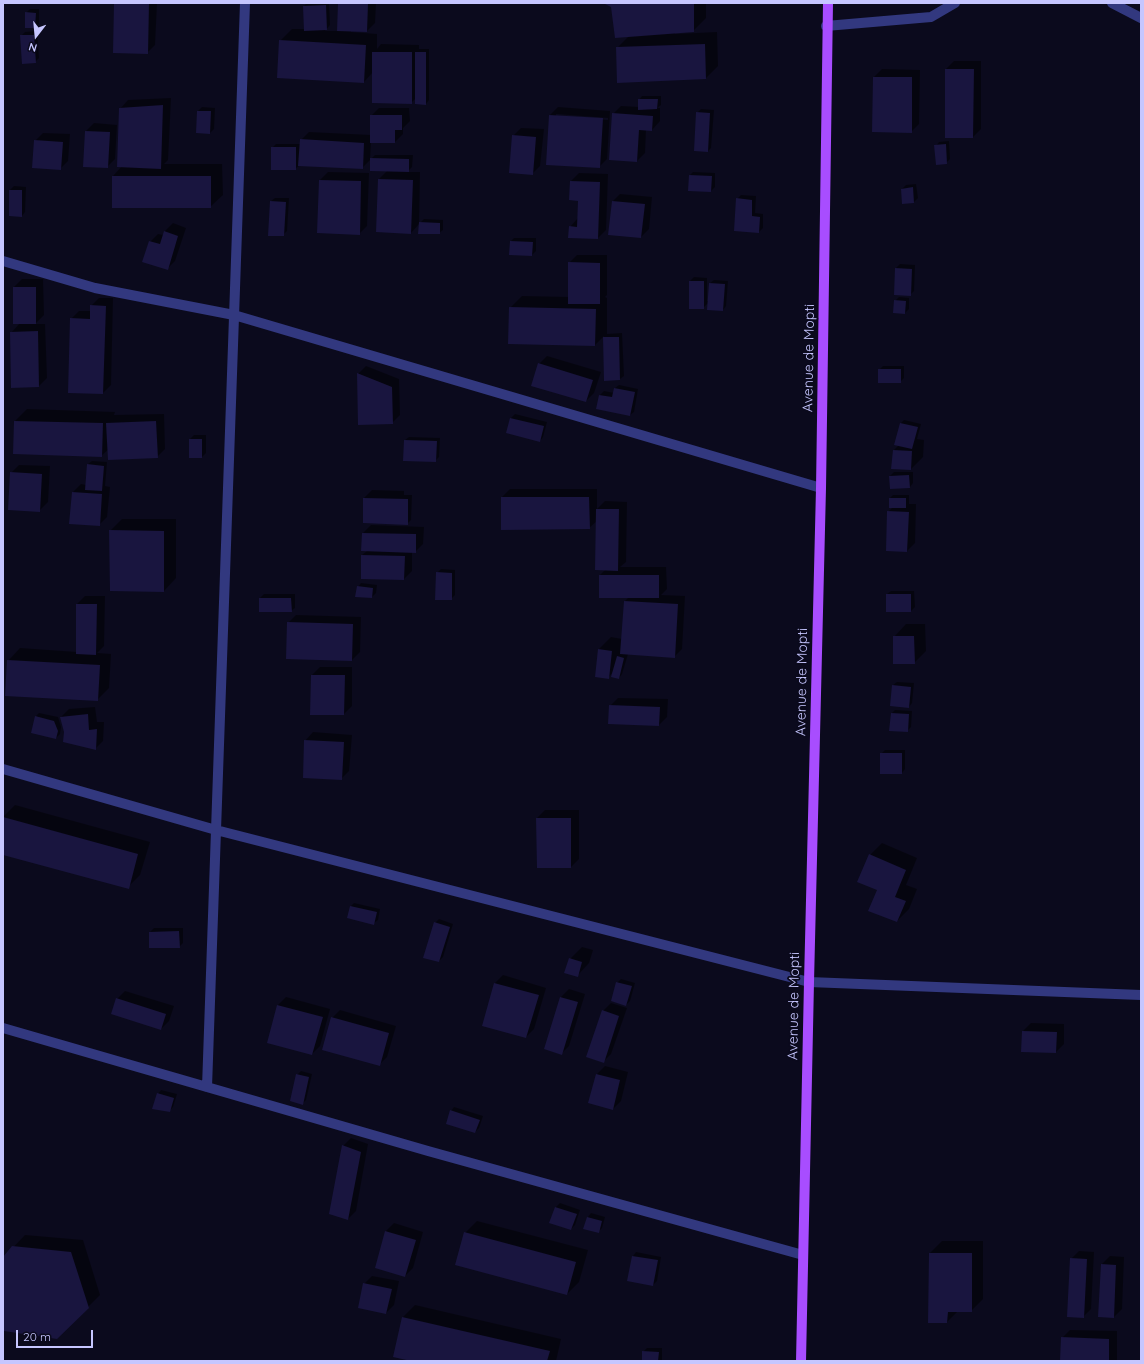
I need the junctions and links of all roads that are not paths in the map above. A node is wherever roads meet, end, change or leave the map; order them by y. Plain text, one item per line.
1 (245, 3) edge
2 (828, 3) edge
3 (955, 3) edge
4 (1112, 3) edge
5 (1141, 18) edge
6 (826, 26) junction
7 (3, 261) edge
8 (234, 315) junction
9 (821, 488) junction
10 (3, 769) edge
11 (216, 830) junction
12 (809, 982) junction
13 (1141, 995) edge
14 (3, 1028) edge
15 (207, 1087) junction
16 (803, 1255) junction
17 (801, 1361) edge

1 - 8 street
2 - 6 main road, Avenue de Mopti
3 - 6 street
4 - 5 street
6 - 9 main road, Avenue de Mopti
7 - 8 street
8 - 9 street
8 - 11 street
9 - 12 main road, Avenue de Mopti
10 - 11 street
11 - 12 street
11 - 15 street
12 - 13 street
12 - 16 main road, Avenue de Mopti
14 - 15 street
15 - 16 street
16 - 17 main road, Avenue de Mopti

